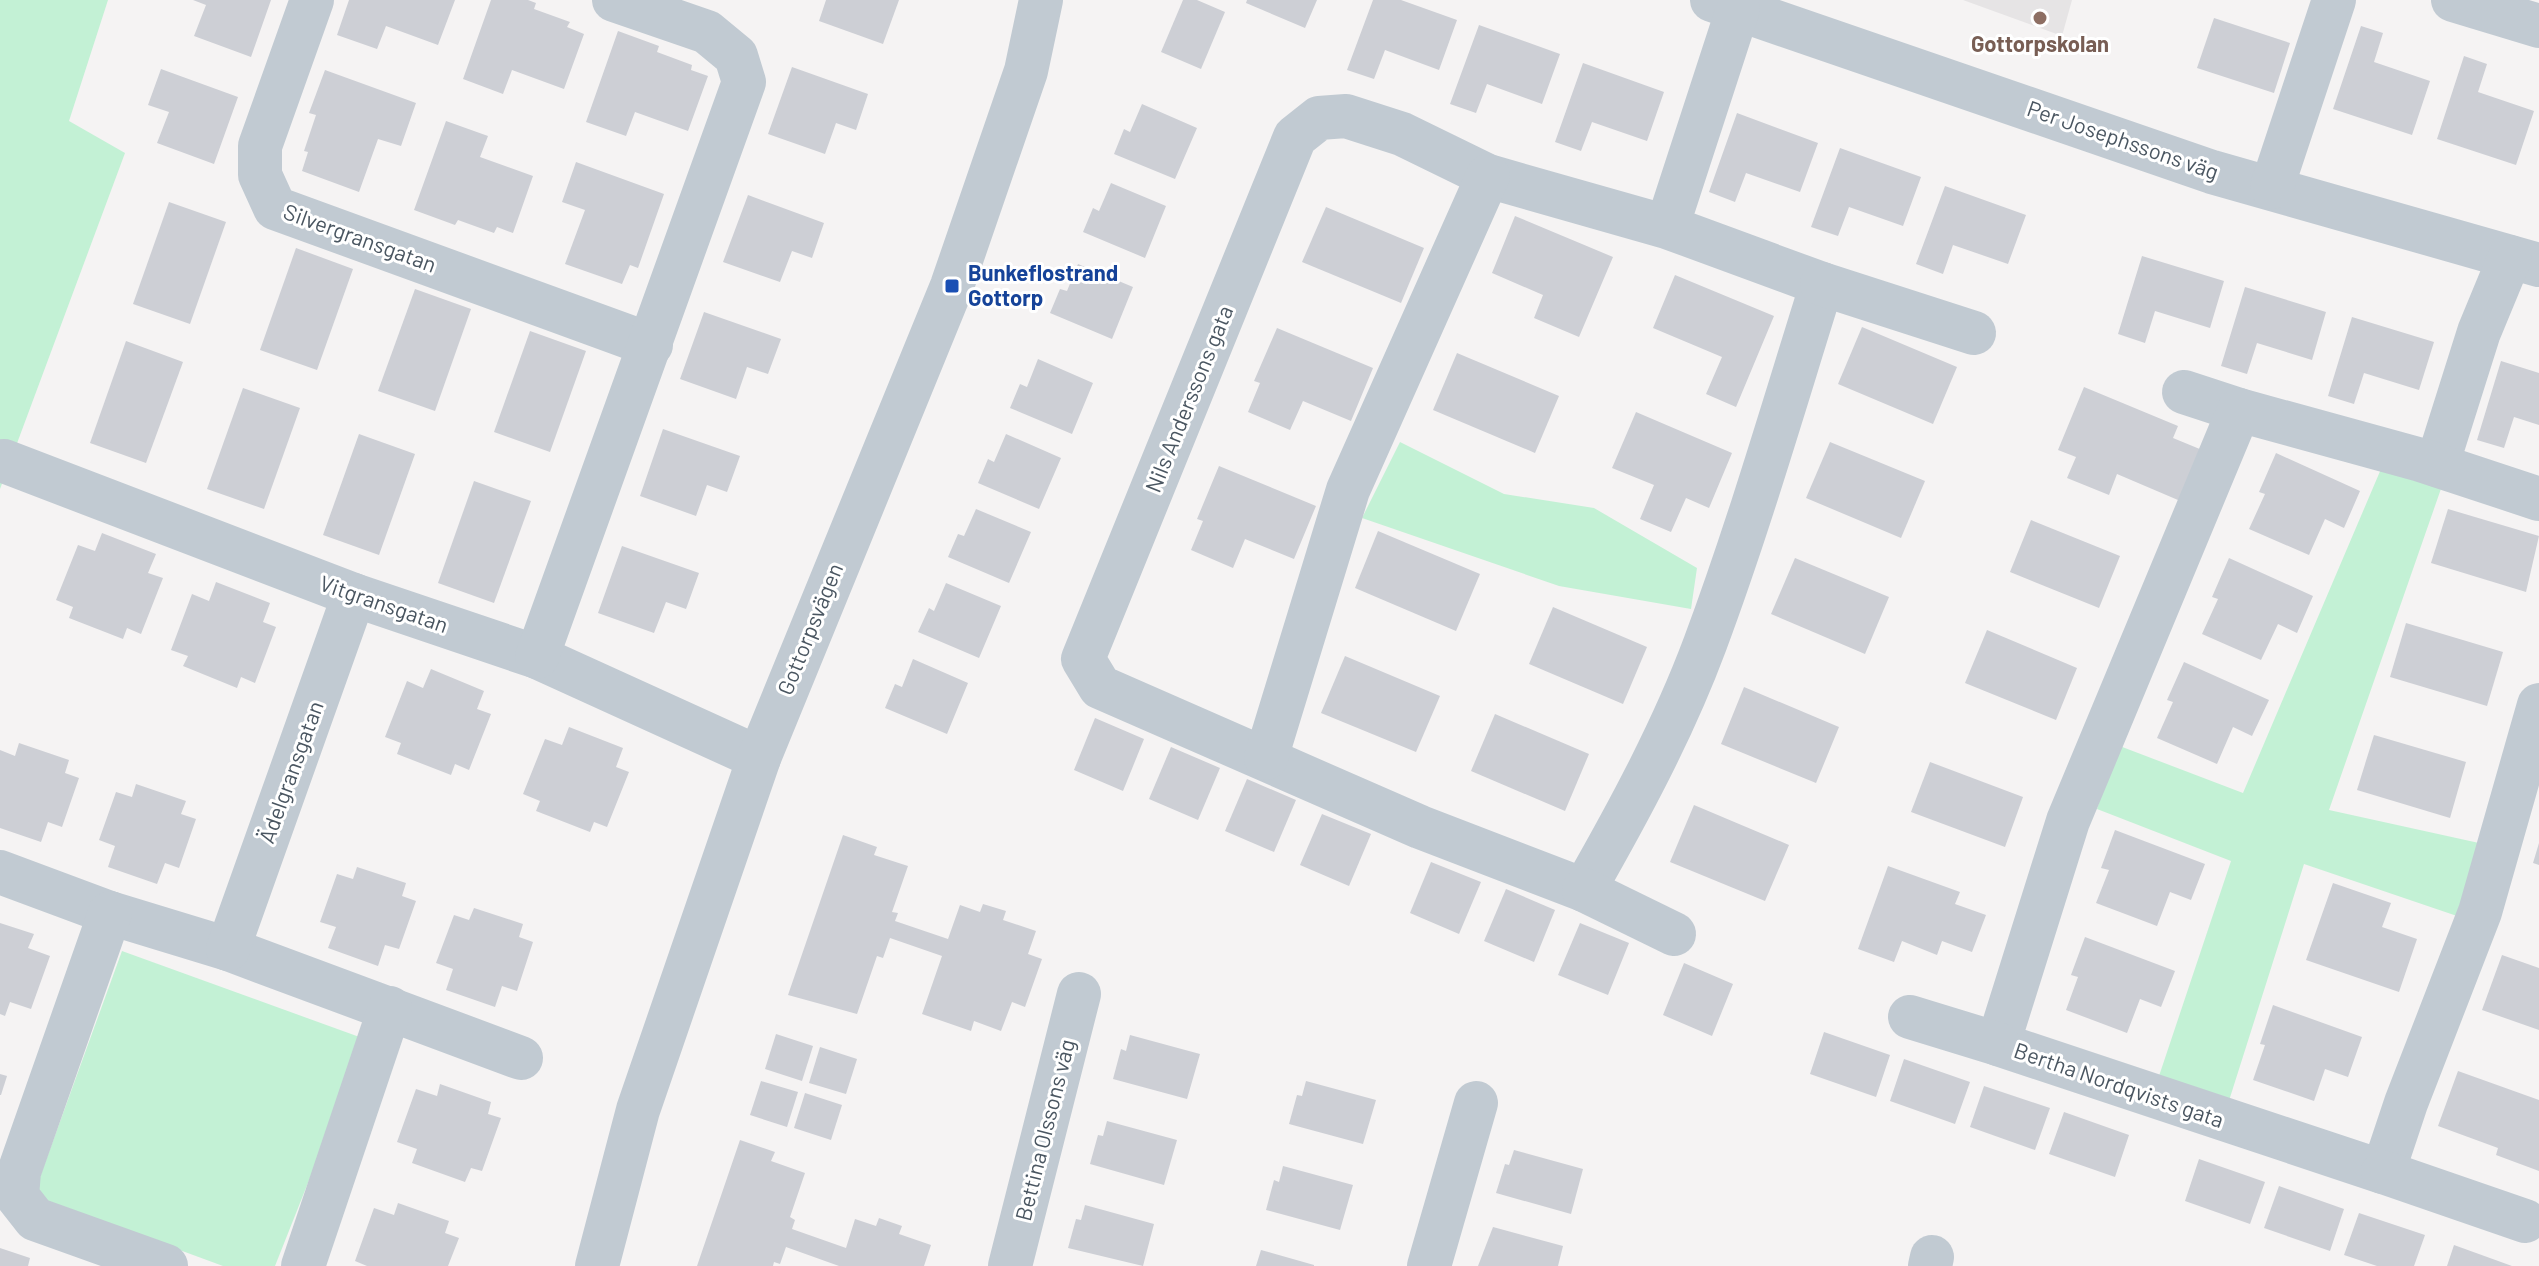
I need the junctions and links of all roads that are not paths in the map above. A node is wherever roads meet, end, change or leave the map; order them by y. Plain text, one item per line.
1 (312, 0) edge
2 (614, 0) edge
3 (1041, 0) edge
4 (2334, 0) edge
5 (2453, 0) edge
6 (1725, 5) edge
7 (2539, 26) edge
8 (1488, 176) junction
9 (2272, 187) junction
10 (1667, 227) junction
11 (2525, 261) edge
12 (1822, 284) junction
13 (1974, 333) dead end
14 (651, 345) junction
15 (2184, 392) dead end
16 (2239, 410) junction
17 (4, 461) dead end
18 (2437, 465) junction
19 (2539, 499) edge
20 (354, 595) junction
21 (537, 657) junction
22 (2539, 705) edge
23 (759, 758) junction
24 (1266, 758) junction
25 (0, 872) edge
26 (1584, 890) junction
27 (110, 913) junction
28 (1674, 934) dead end
29 (228, 949) junction
30 (1079, 994) dead end
31 (390, 1008) junction
32 (1910, 1017) dead end
33 (1998, 1044) junction
34 (521, 1058) dead end
35 (1476, 1103) dead end
36 (2383, 1172) junction
37 (9, 1196) edge
38 (2525, 1221) dead end
39 (99, 1256) edge
40 (166, 1266) edge
41 (303, 1266) edge
42 (597, 1266) edge
43 (1010, 1266) edge
44 (1429, 1266) edge

1 - 14 street, Silvergransgatan
2 - 14 street
3 - 23 street, Gottorpsvägen
4 - 9 street
5 - 7 street
6 - 9 street, Per Josephssons väg
6 - 10 street
8 - 10 street, Nils Anderssons gata
8 - 24 street
8 - 24 street, Nils Anderssons gata
9 - 11 street, Per Josephssons väg
10 - 12 street, Nils Anderssons gata
11 - 18 street
12 - 13 street, Nils Anderssons gata
12 - 26 street
14 - 21 street
15 - 16 street
16 - 18 street
16 - 33 street, Bertha Nordqvists gata
17 - 20 street, Vitgransgatan
18 - 19 street
20 - 21 street, Vitgransgatan
20 - 29 street, Ädelgransgatan
21 - 23 street, Vitgransgatan
22 - 36 street
23 - 42 street, Gottorpsvägen
24 - 26 street, Nils Anderssons gata
25 - 27 street
26 - 28 street, Nils Anderssons gata
27 - 29 street
27 - 37 street
29 - 31 street
30 - 43 street, Bettina Olssons väg
31 - 34 street
31 - 41 street
32 - 33 street
33 - 36 street, Bertha Nordqvists gata
35 - 44 street
36 - 38 street, Bertha Nordqvists gata
37 - 39 street
39 - 40 street

